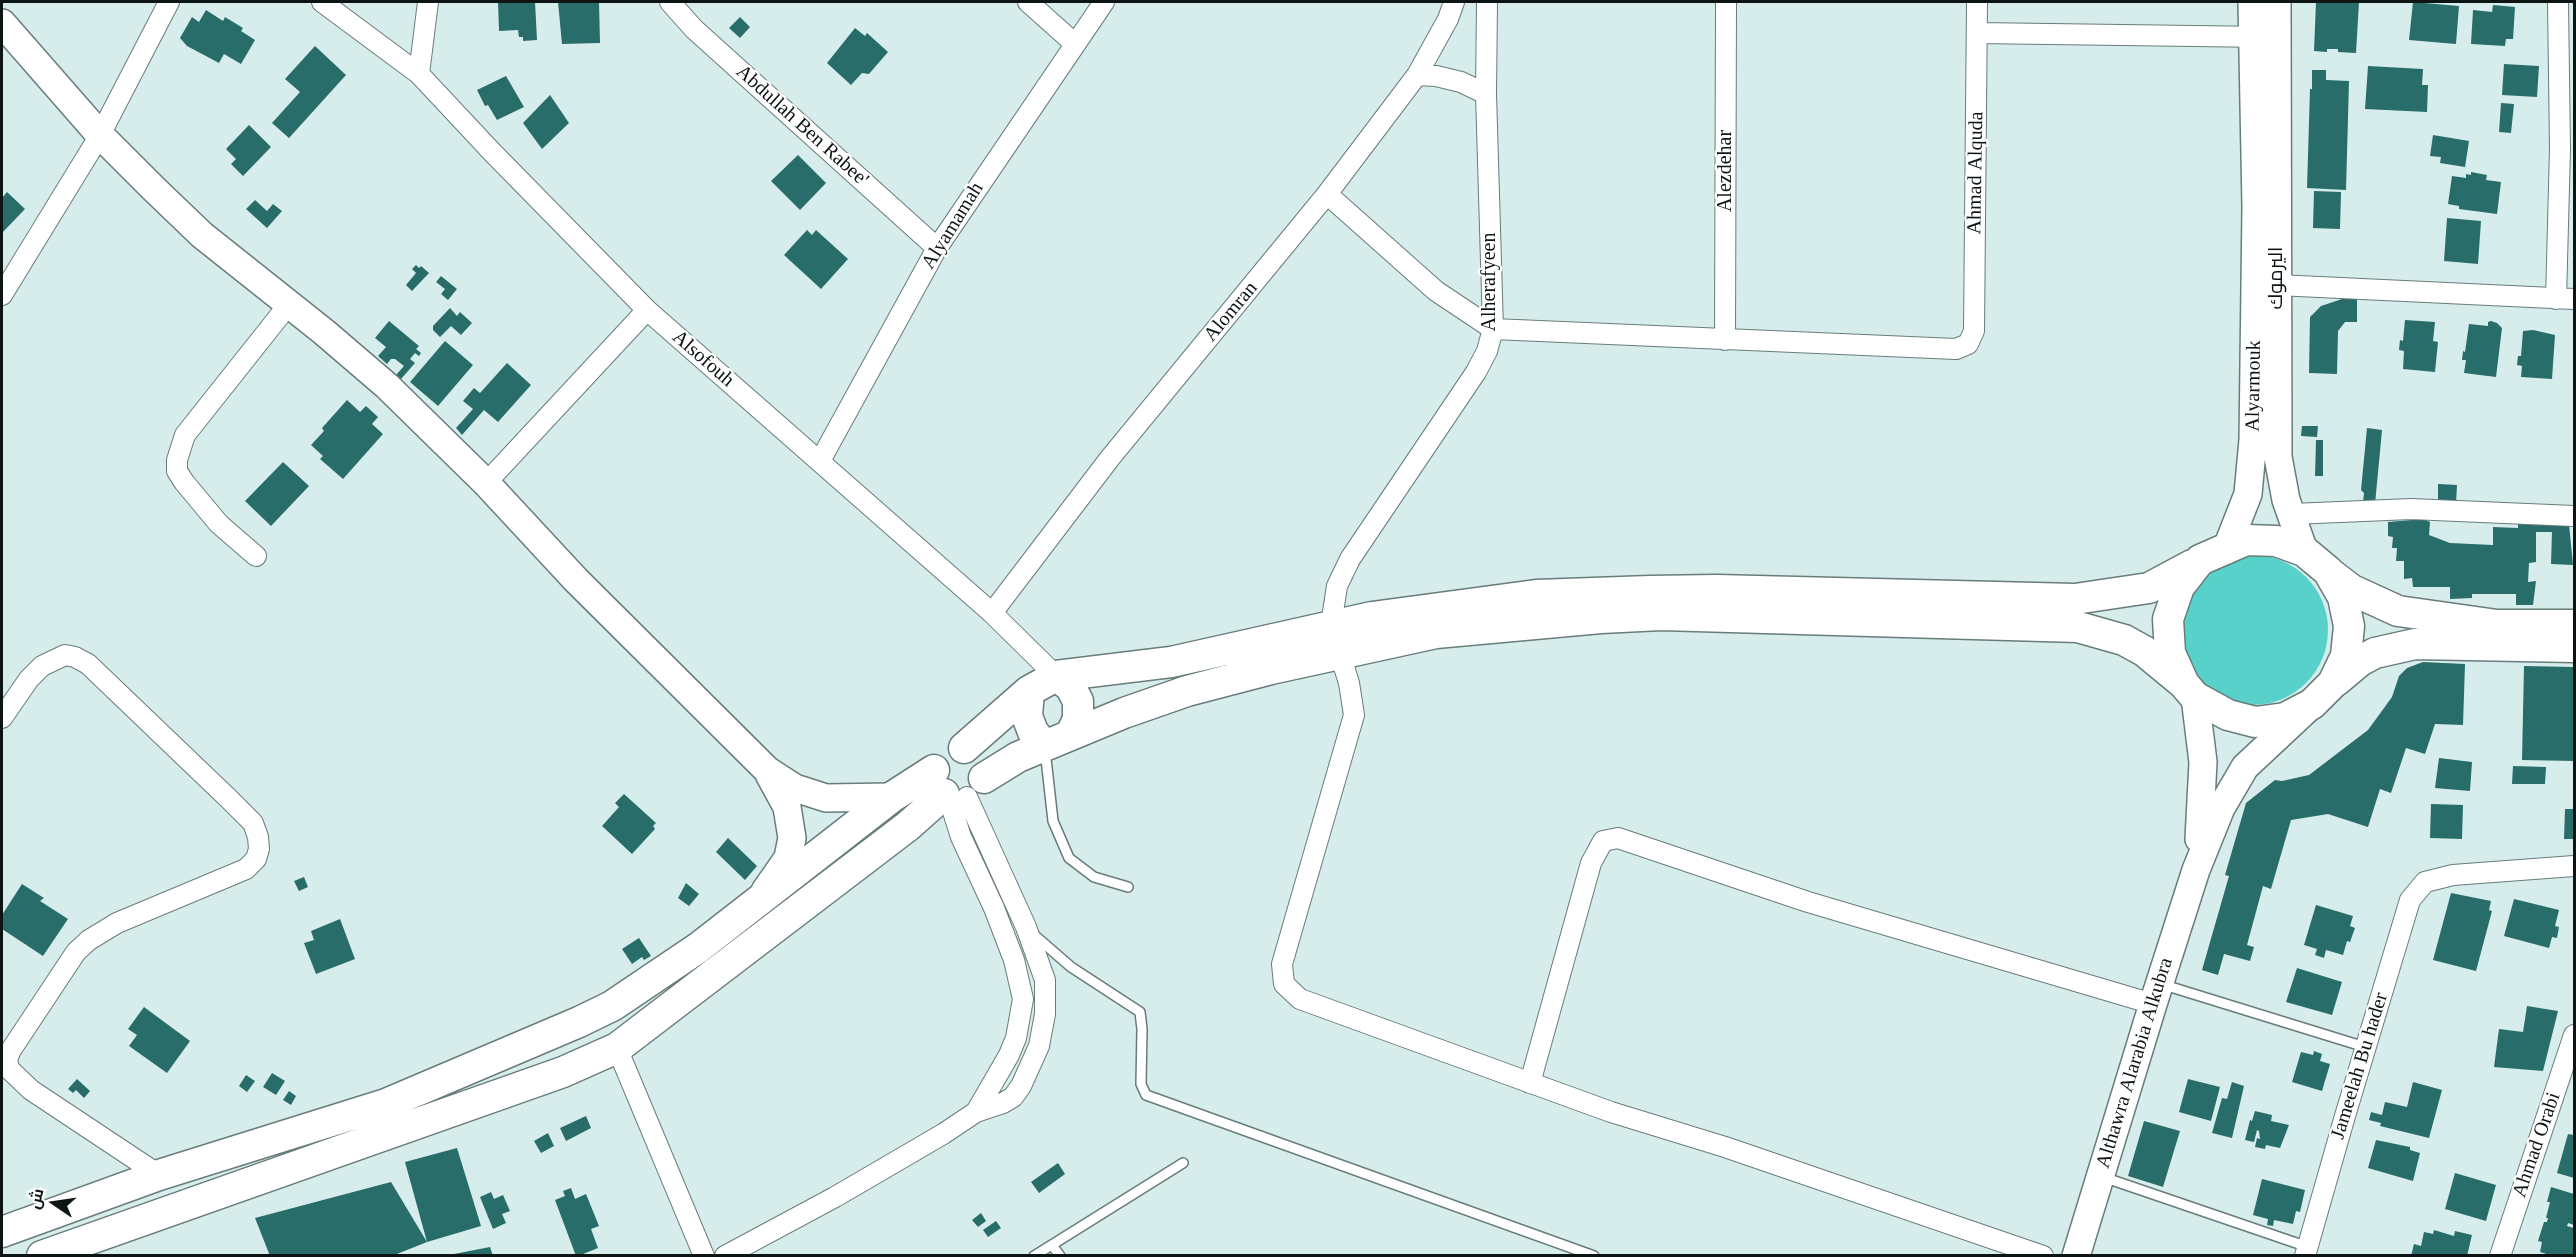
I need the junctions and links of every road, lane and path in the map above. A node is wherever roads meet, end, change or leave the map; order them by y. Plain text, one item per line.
1 (169, 2) edge
2 (322, 2) edge
3 (428, 2) edge
4 (670, 2) edge
5 (1028, 2) edge
6 (1104, 2) edge
7 (1454, 2) edge
8 (1487, 2) edge
9 (1726, 2) edge
10 (1977, 2) edge
11 (2252, 2) edge
12 (2277, 2) edge
13 (2558, 2) edge
14 (2, 23) edge
15 (1977, 33) junction
16 (2264, 37) junction
17 (1074, 43) junction
18 (419, 74) junction
19 (1417, 75) junction
20 (1486, 94) junction
21 (100, 135) junction
22 (2567, 149) edge
23 (1327, 194) junction
24 (937, 248) junction
25 (2277, 285) junction
26 (2, 295) edge
27 (2565, 299) edge
28 (289, 304) junction
29 (647, 310) junction
30 (1492, 329) junction
31 (1725, 340) junction
32 (820, 461) junction
33 (486, 483) junction
34 (2292, 514) junction
35 (2574, 516) edge
36 (2304, 551) junction
37 (2213, 555) junction
38 (256, 556) dead end
39 (2328, 571) junction
40 (992, 613) junction
41 (1331, 625) junction
42 (2574, 625) edge
43 (2574, 647) edge
44 (1341, 654) junction
45 (1056, 676) junction
46 (2333, 683) junction
47 (1029, 691) junction
48 (2190, 691) junction
49 (2312, 704) junction
50 (2, 718) edge
51 (1071, 734) junction
52 (1044, 745) junction
53 (767, 770) junction
54 (955, 787) junction
55 (892, 797) junction
56 (2574, 866) edge
57 (2196, 870) junction
58 (1128, 887) dead end
59 (759, 899) junction
60 (1026, 927) junction
61 (2156, 994) junction
62 (2574, 1035) edge
63 (2365, 1047) junction
64 (617, 1048) junction
65 (1530, 1083) junction
66 (976, 1112) junction
67 (1183, 1163) dead end
68 (159, 1175) junction
69 (2100, 1176) junction
70 (2, 1232) edge
71 (1052, 1245) junction
72 (2307, 1251) edge
73 (42, 1256) edge
74 (704, 1256) edge
75 (725, 1256) edge
76 (1034, 1256) edge
77 (1060, 1256) edge
78 (1594, 1256) edge
79 (2043, 1256) edge
80 (2076, 1256) edge
81 (2500, 1256) edge

1 - 21 street
2 - 18 street, Alsofouh
3 - 18 street
4 - 24 street, Abdullah Ben Rabee'
5 - 17 street
6 - 17 street, Alyamamah
7 - 19 street, Alomran
8 - 20 street, Alherafyeen
9 - 31 street, Alezdehar
10 - 15 street, Ahmad Alquda
11 - 16 street, Alyarmouk
12 - 16 street, اليرموك
13 - 22 street
14 - 21 street
15 - 16 street
15 - 31 street, Ahmad Alquda
16 - 25 street, اليرموك
16 - 37 street, Alyarmouk
17 - 24 street, Alyamamah
18 - 29 street, Alsofouh
19 - 20 street
19 - 23 street, Alomran
20 - 30 street, Alherafyeen
21 - 26 street
21 - 28 street
22 - 27 street
23 - 30 street
23 - 40 street, Alomran
24 - 32 street, Alyamamah
25 - 27 street
25 - 34 street, اليرموك
28 - 33 street
28 - 38 street
29 - 32 street, Alsofouh
29 - 33 street
30 - 31 street
30 - 41 street, Alherafyeen
32 - 40 street, Alsofouh
33 - 53 street
34 - 35 street
34 - 36 street, اليرموك
36 - 37 main road
36 - 39 main road
37 - 41 main road
37 - 48 main road
39 - 42 main road
39 - 46 main road
40 - 45 street, Alsofouh
41 - 44 street
41 - 45 main road
43 - 46 main road
44 - 48 main road
44 - 51 main road
44 - 65 street
45 - 47 main road
45 - 51 main road
46 - 49 main road
47 - 52 main road
47 - 54 main road
48 - 49 main road
48 - 57 street, Althawra Alarabia Alkubra
49 - 57 street, Althawra Alarabia Alkubra
50 - 68 street
51 - 52 main road
52 - 54 main road
52 - 58 lane
53 - 55 street
53 - 59 street
54 - 55 main road
54 - 60 street
54 - 64 main road
54 - 66 street
55 - 59 main road
56 - 63 street, Jameelah Bu hader
57 - 61 street, Althawra Alarabia Alkubra
59 - 68 main road
60 - 66 street
60 - 78 lane
61 - 63 lane
61 - 65 street
61 - 69 street, Althawra Alarabia Alkubra
62 - 81 street, Ahmad Orabi
63 - 72 street, Jameelah Bu hader
64 - 73 main road
64 - 74 street
65 - 79 street
66 - 75 street
67 - 71 lane
68 - 70 main road
69 - 72 lane
69 - 80 street, Althawra Alarabia Alkubra
71 - 76 lane
71 - 77 lane

